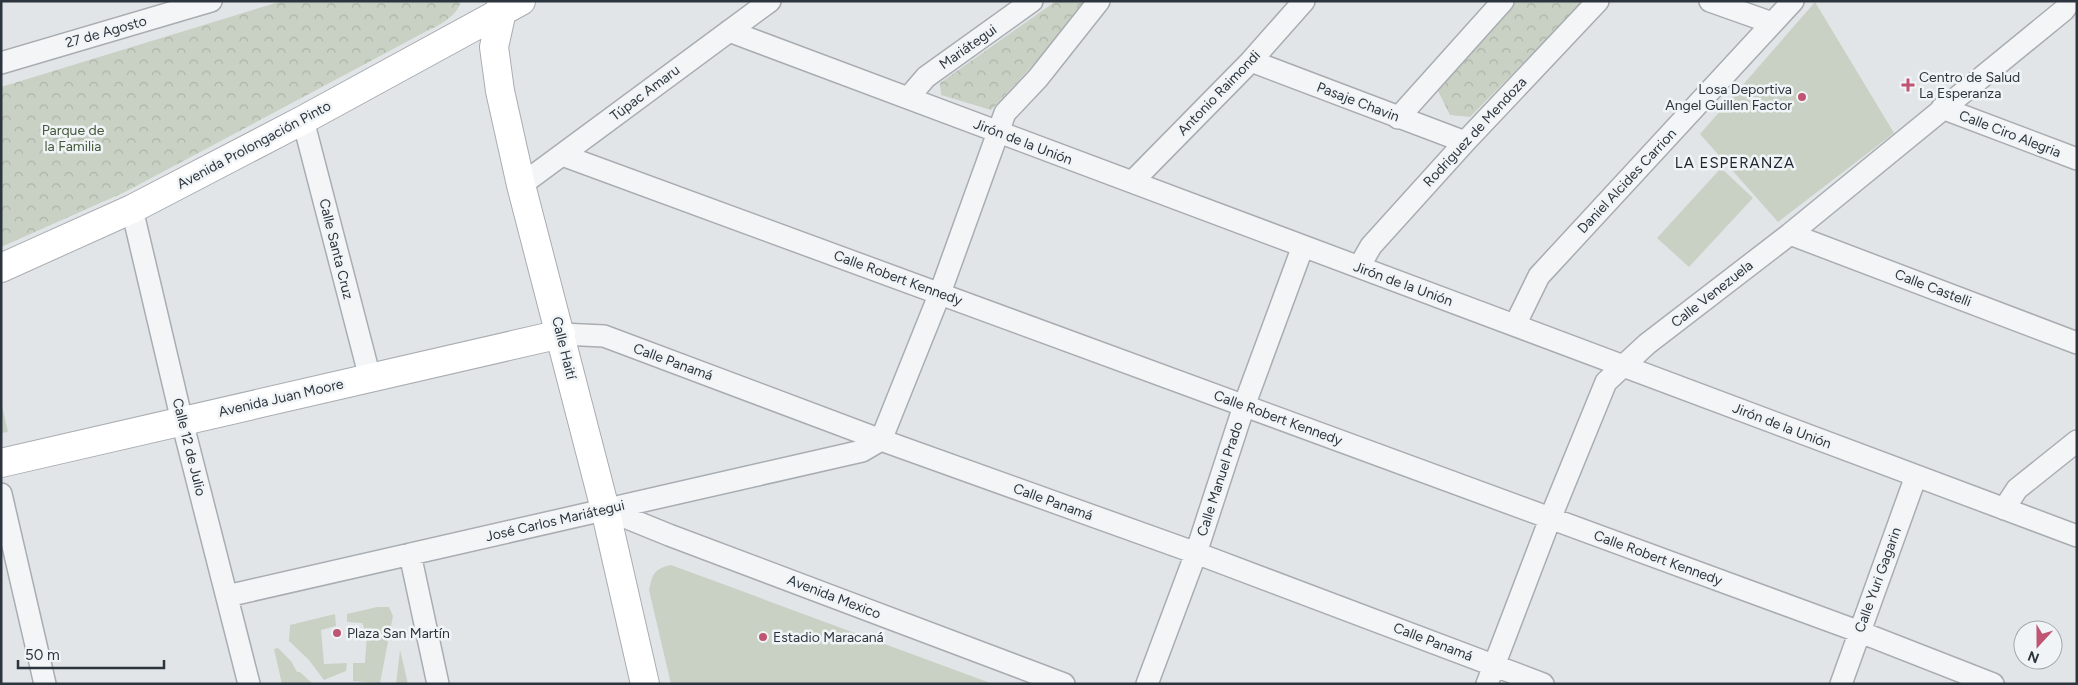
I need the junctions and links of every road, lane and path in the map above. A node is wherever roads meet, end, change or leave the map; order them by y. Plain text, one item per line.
1 (211, 1) edge
2 (770, 1) edge
3 (1032, 1) edge
4 (1099, 1) edge
5 (1304, 1) edge
6 (1503, 1) edge
7 (1598, 1) edge
8 (1710, 1) edge
9 (1793, 1) edge
10 (2070, 1) edge
11 (508, 5) edge
12 (1772, 23) junction
13 (729, 31) junction
14 (1251, 61) junction
15 (1, 62) edge
16 (908, 98) junction
17 (1942, 108) junction
18 (1398, 118) junction
19 (303, 120) junction
20 (999, 133) junction
21 (1465, 142) junction
22 (562, 155) junction
23 (2077, 159) edge
24 (1132, 182) junction
25 (521, 185) junction
26 (132, 209) junction
27 (1790, 234) junction
28 (1303, 246) junction
29 (1359, 267) junction
30 (1, 268) edge
31 (940, 294) junction
32 (1515, 326) junction
33 (560, 334) junction
34 (2077, 343) edge
35 (1622, 366) junction
36 (370, 378) junction
37 (1244, 406) junction
38 (182, 421) junction
39 (880, 440) junction
40 (2077, 441) edge
41 (1, 463) edge
42 (1916, 476) junction
43 (1, 494) edge
44 (2004, 508) junction
45 (605, 509) junction
46 (1550, 519) junction
47 (2077, 536) edge
48 (1196, 553) junction
49 (410, 554) junction
50 (226, 596) junction
51 (1860, 632) junction
52 (1490, 675) edge
53 (45, 684) edge
54 (249, 684) edge
55 (438, 684) edge
56 (646, 684) edge
57 (1064, 684) edge
58 (1147, 684) edge
59 (1543, 684) edge
60 (1841, 684) edge
61 (1993, 684) edge

1 - 15 street, 27 de Agosto
2 - 13 street, Túpac Amaru
3 - 16 street, Mariátegui
4 - 20 street
5 - 14 street, Antonio Raimondi
6 - 18 street
7 - 21 street, Rodriguez de Mendoza
8 - 12 street
9 - 12 street, Daniel Alcides Carrion
10 - 17 street, Calle Venezuela
11 - 19 street, Avenida Prolongación Pinto
11 - 25 street, Calle Haití
12 - 32 street, Daniel Alcides Carrion
13 - 16 street, Jirón de la Unión
13 - 22 street, Túpac Amaru
14 - 18 street, Pasaje Chavin
14 - 24 street, Antonio Raimondi
16 - 20 street, Jirón de la Unión
17 - 23 street, Calle Ciro Alegria
17 - 27 street, Calle Venezuela
18 - 21 street, Pasaje Chavin
19 - 26 street, Avenida Prolongación Pinto
19 - 36 street, Calle Santa Cruz
20 - 24 street, Jirón de la Unión
20 - 31 street
21 - 29 street, Rodriguez de Mendoza
22 - 25 street, Túpac Amaru
22 - 31 street, Calle Robert Kennedy
24 - 28 street, Jirón de la Unión
25 - 33 street, Calle Haití
26 - 30 street, Avenida Prolongación Pinto
26 - 38 street, Calle 12 de Julio
27 - 34 street, Calle Castelli
27 - 35 street, Calle Venezuela
28 - 29 street, Jirón de la Unión
28 - 37 street, Calle Manuel Prado
29 - 32 street, Jirón de la Unión
31 - 37 street, Calle Robert Kennedy
31 - 39 street
32 - 35 street, Jirón de la Unión
33 - 36 street, Avenida Juan Moore
33 - 39 street, Calle Panamá
33 - 45 street, Calle Haití
35 - 42 street, Jirón de la Unión
35 - 46 street, Calle Venezuela
36 - 38 street, Avenida Juan Moore
37 - 46 street, Calle Robert Kennedy
37 - 48 street, Calle Manuel Prado
38 - 41 street, Avenida Juan Moore
38 - 50 street, Calle 12 de Julio
39 - 45 street, José Carlos Mariátegui
39 - 48 street, Calle Panamá
40 - 44 street
42 - 44 street, Jirón de la Unión
42 - 51 street, Calle Yuri Gagarin
43 - 53 street
44 - 47 street, Jirón de la Unión
45 - 49 street, José Carlos Mariátegui
45 - 56 street, Calle Haití
45 - 57 street, Avenida Mexico
46 - 51 street, Calle Robert Kennedy
46 - 52 street, Calle Venezuela
48 - 52 street, Calle Panamá
48 - 58 street, Calle Manuel Prado
49 - 50 street, José Carlos Mariátegui
49 - 55 street
50 - 54 street, Calle 12 de Julio
51 - 60 street, Calle Yuri Gagarin
51 - 61 street, Calle Robert Kennedy
52 - 59 street, Calle Panamá

